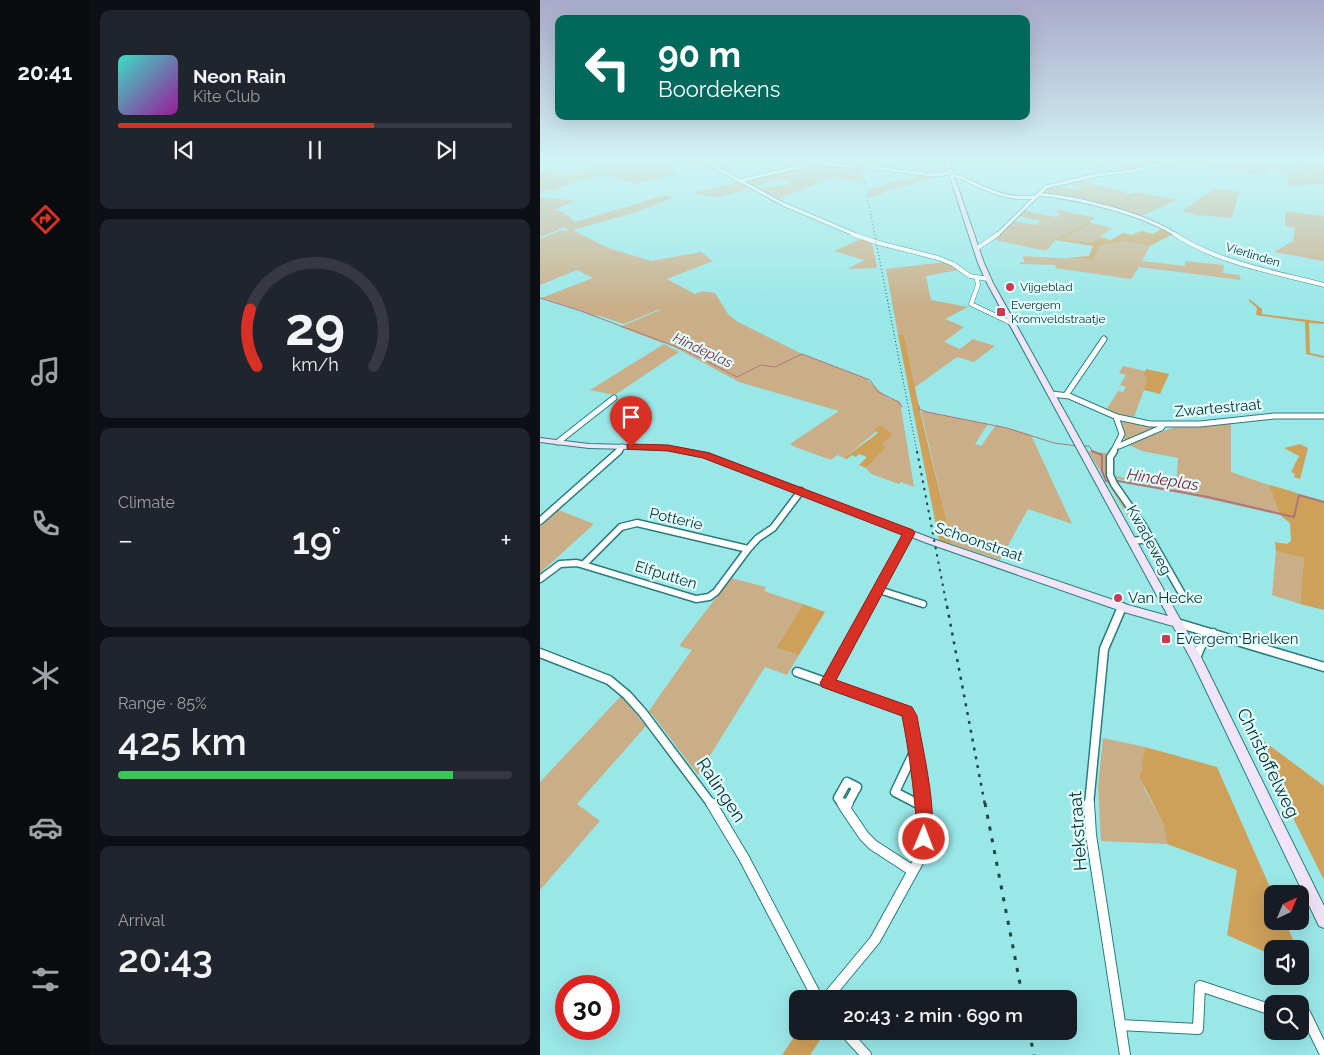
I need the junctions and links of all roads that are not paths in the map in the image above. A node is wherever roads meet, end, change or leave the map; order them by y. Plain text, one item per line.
1 (797, 208) edge
2 (963, 208) edge
3 (1025, 208) edge
4 (1110, 208) edge
5 (976, 249) junction
6 (988, 278) junction
7 (977, 280) junction
8 (1324, 285) edge
9 (1012, 323) junction
10 (1104, 339) dead end
11 (1051, 394) junction
12 (1066, 395) junction
13 (614, 398) dead end
14 (1324, 416) edge
15 (1116, 417) junction
16 (1163, 425) junction
17 (540, 440) edge
18 (558, 442) junction
19 (1119, 446) junction
20 (622, 447) junction
21 (801, 491) junction
22 (540, 521) edge
23 (909, 533) junction
24 (1150, 539) junction
25 (1132, 541) junction
26 (748, 549) junction
27 (584, 564) junction
28 (540, 579) edge
29 (879, 590) junction
30 (1185, 599) dead end
31 (923, 604) dead end
32 (1122, 607) junction
33 (1177, 622) junction
34 (1212, 633) junction
35 (540, 653) edge
36 (1196, 658) junction
37 (1324, 667) edge
38 (797, 672) dead end
39 (827, 683) junction
40 (915, 751) junction
41 (923, 806) junction
42 (845, 808) dead end
43 (913, 872) junction
44 (1324, 921) edge
45 (813, 990) edge
46 (833, 990) edge
47 (1264, 1007) edge
48 (1309, 1021) edge
49 (1120, 1025) junction
50 (852, 1040) edge
51 (1324, 1052) edge
52 (866, 1055) edge
53 (1125, 1055) edge

1 - 7 street
2 - 5 main road, Kwadeweg
3 - 5 street
4 - 8 street, Vierlinden
5 - 6 main road, Kwadeweg
6 - 7 street
6 - 9 main road, Kwadeweg
7 - 9 street
9 - 11 main road, Kwadeweg
10 - 12 street
11 - 12 street
11 - 25 main road, Kwadeweg
12 - 15 street
13 - 18 street
14 - 16 street, Zwartestraat
15 - 16 street
15 - 19 street, Kwadeweg
16 - 19 street, Zwartestraat
17 - 18 main road, Schoonstraat
18 - 20 main road, Schoonstraat
19 - 24 street, Kwadeweg
20 - 21 main road, Schoonstraat
20 - 22 street
21 - 23 main road, Schoonstraat
21 - 26 street, Elfputten
23 - 29 street
23 - 32 main road, Schoonstraat
24 - 25 street
24 - 30 street, Kwadeweg
25 - 33 main road, Kwadeweg
26 - 27 street, Potterie
26 - 27 street, Elfputten
27 - 28 street, Elfputten
29 - 31 street
29 - 39 street
32 - 33 main road, Schoonstraat
32 - 49 street, Hekstraat
33 - 34 street
33 - 36 main road, Christoffelweg
34 - 36 street
34 - 37 street
35 - 45 street, Ralingen
36 - 44 main road, Christoffelweg
38 - 39 street
39 - 40 street
40 - 41 street
40 - 41 street
41 - 43 street
42 - 43 street
43 - 46 street
47 - 49 street
48 - 51 street
49 - 53 street, Hekstraat
50 - 52 street

